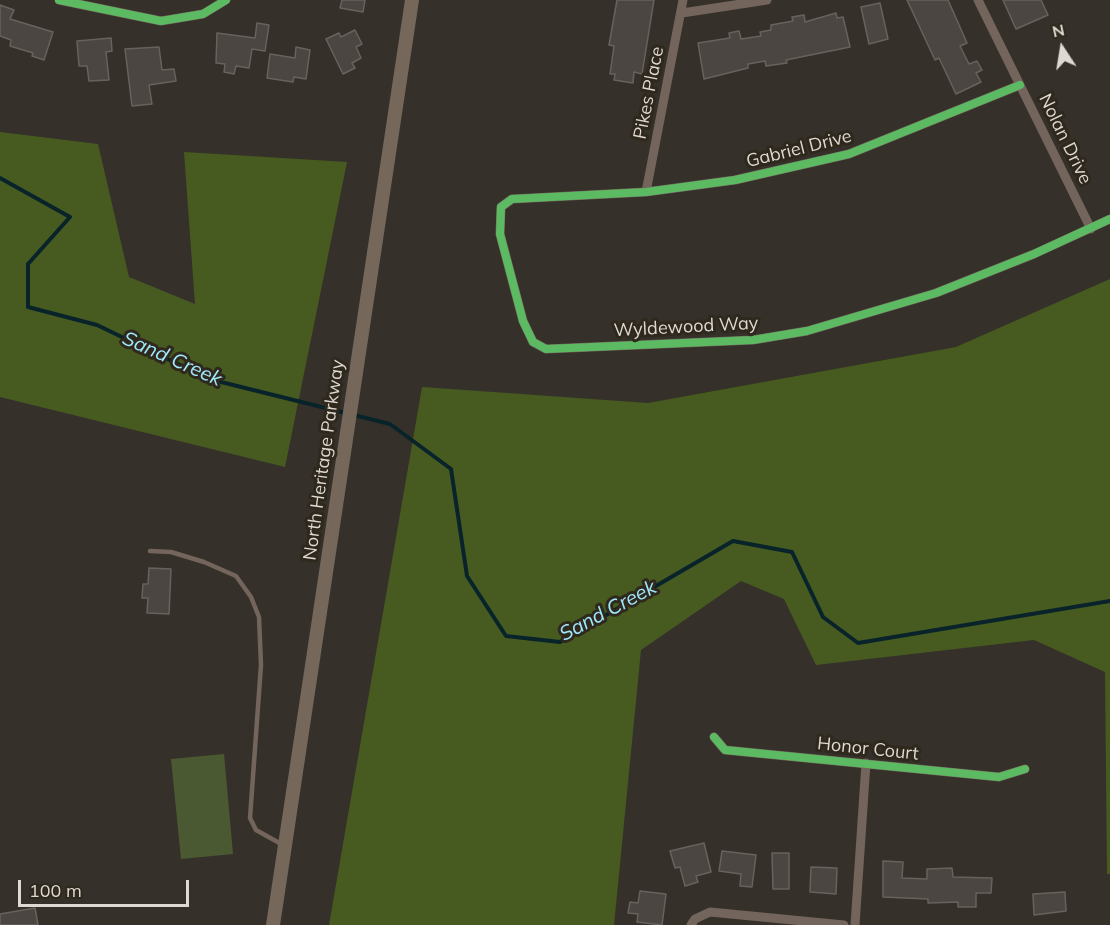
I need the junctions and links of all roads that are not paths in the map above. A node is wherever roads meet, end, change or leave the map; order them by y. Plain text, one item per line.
1 (59, 0) edge
2 (226, 0) edge
3 (412, 0) edge
4 (683, 0) edge
5 (767, 0) edge
6 (978, 0) edge
7 (682, 14) junction
8 (1020, 85) junction
9 (646, 192) junction
10 (1110, 219) edge
11 (1091, 229) junction
12 (150, 551) dead end
13 (714, 737) dead end
14 (866, 764) junction
15 (1025, 769) dead end
16 (285, 846) junction
17 (693, 922) edge
18 (273, 925) edge
19 (844, 925) edge
20 (855, 925) edge

1 - 2 street
3 - 16 main road, North Heritage Parkway
4 - 7 street, Pikes Place
5 - 7 street
6 - 8 street, Nolan Drive
7 - 9 street, Pikes Place
8 - 9 street, Gabriel Drive
8 - 11 street, Nolan Drive
9 - 11 street, Wyldewood Way
10 - 11 street, Wyldewood Way
12 - 16 lane
13 - 14 street, Honor Court
14 - 15 street, Honor Court
14 - 20 street
16 - 18 main road, North Heritage Parkway
17 - 19 street

